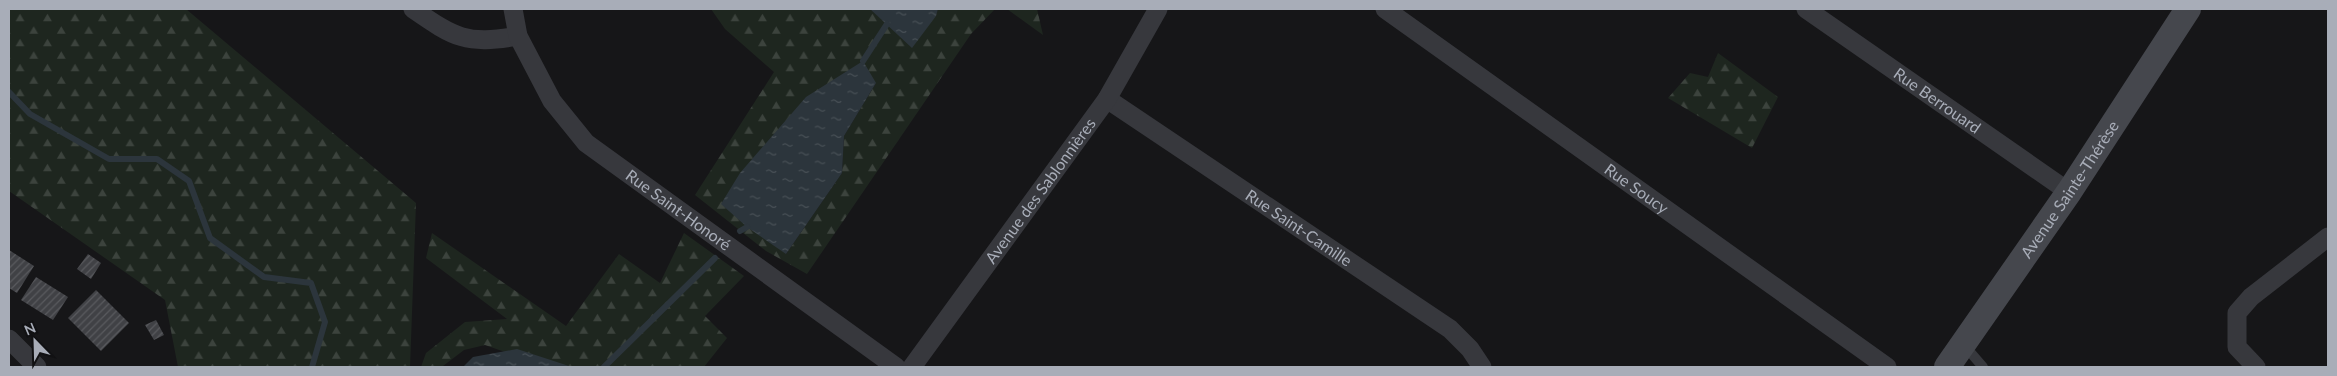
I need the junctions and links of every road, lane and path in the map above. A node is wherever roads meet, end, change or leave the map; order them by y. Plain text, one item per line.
1 (413, 9) edge
2 (513, 9) edge
3 (1158, 9) edge
4 (1385, 9) edge
5 (1806, 9) edge
6 (2188, 9) edge
7 (518, 36) junction
8 (1107, 99) junction
9 (2069, 192) junction
10 (2328, 237) edge
11 (9, 339) edge
12 (1963, 345) junction
13 (37, 367) edge
14 (896, 367) edge
15 (912, 367) edge
16 (1482, 367) edge
17 (1887, 367) edge
18 (1947, 367) edge
19 (1983, 367) edge
20 (2256, 367) edge

1 - 7 street
2 - 7 street, Rue Saint-Honoré
3 - 8 street, Avenue des Sablonnières
4 - 17 street, Rue Soucy
5 - 9 street, Rue Berrouard
6 - 9 street, Avenue Sainte-Thérèse
7 - 14 street, Rue Saint-Honoré
8 - 15 street, Avenue des Sablonnières
8 - 16 street, Rue Saint-Camille
9 - 12 street, Avenue Sainte-Thérèse
10 - 20 street
11 - 13 street
12 - 18 street, Avenue Sainte-Thérèse
12 - 19 lane

